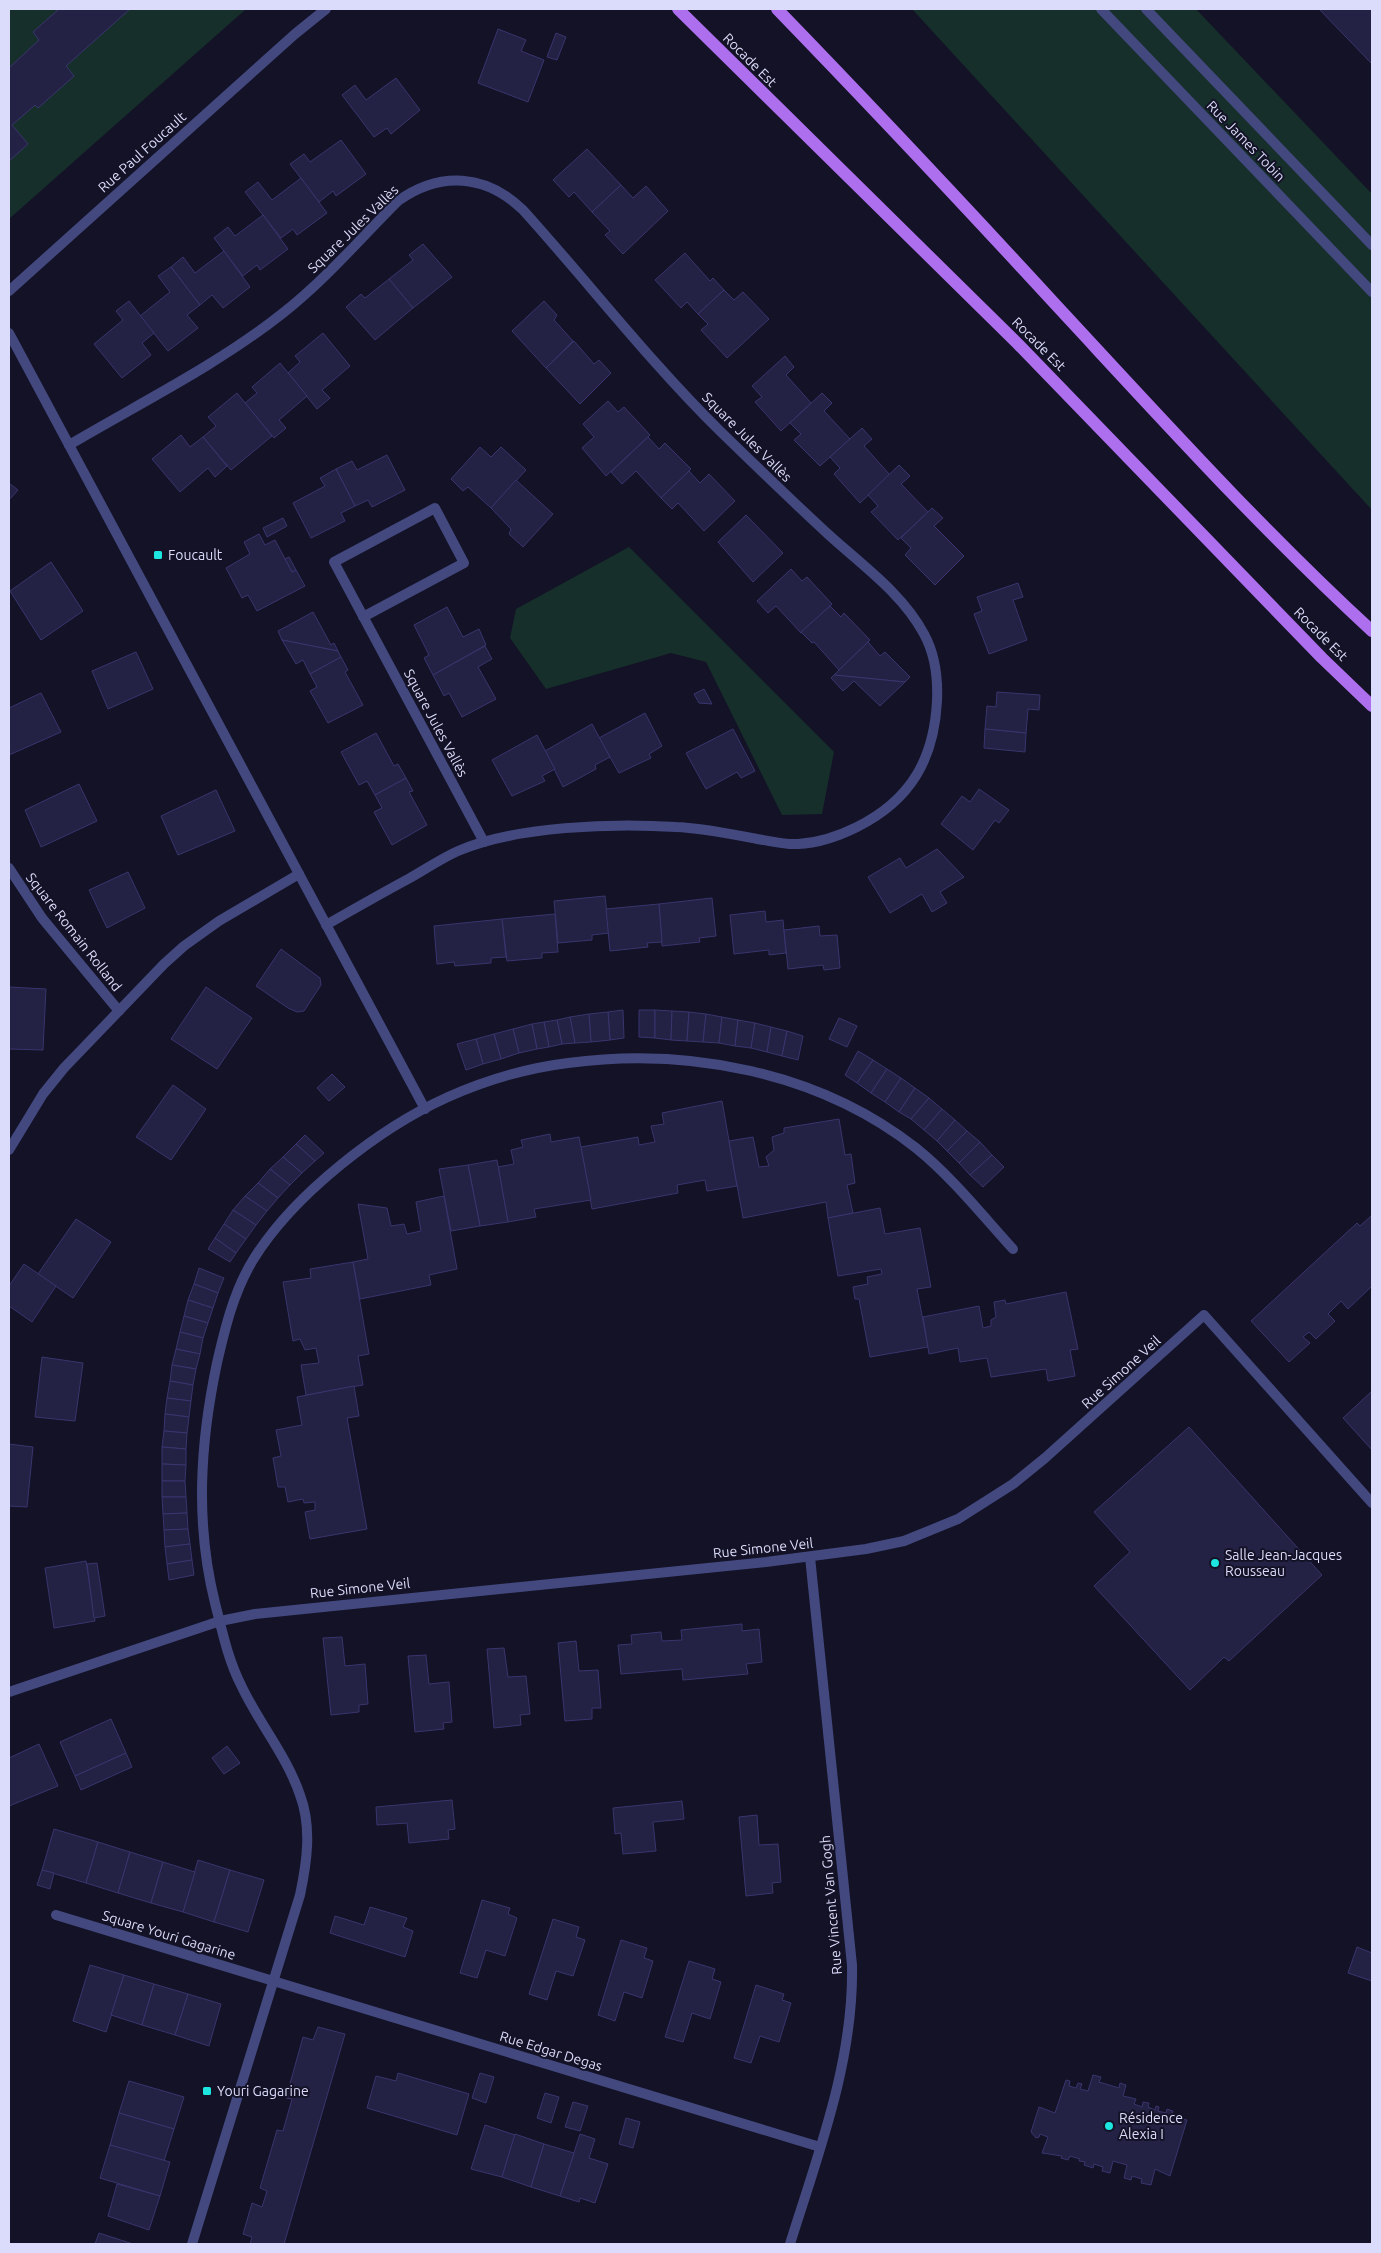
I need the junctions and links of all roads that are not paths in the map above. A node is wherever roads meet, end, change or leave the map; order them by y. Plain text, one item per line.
1 (315, 9) edge
2 (326, 9) edge
3 (678, 9) edge
4 (777, 9) edge
5 (1101, 9) edge
6 (1146, 9) edge
7 (295, 34) junction
8 (1372, 245) edge
9 (9, 291) edge
10 (1372, 292) edge
11 (9, 332) edge
12 (69, 445) junction
13 (363, 617) junction
14 (1372, 630) edge
15 (1372, 706) edge
16 (484, 842) junction
17 (9, 868) edge
18 (299, 874) junction
19 (326, 925) junction
20 (118, 1011) junction
21 (425, 1109) junction
22 (9, 1150) edge
23 (1014, 1249) dead end
24 (1372, 1503) edge
25 (810, 1556) junction
26 (220, 1621) junction
27 (9, 1692) edge
28 (56, 1915) dead end
29 (274, 1981) junction
30 (820, 2147) junction
31 (192, 2244) edge
32 (790, 2244) edge

1 - 7 street, Rue Paul Foucault
2 - 7 street, Rue Paul Foucault
3 - 15 main road, Rocade Est
4 - 14 main road
5 - 10 street, Rue James Tobin
6 - 8 street, Rue James Tobin
7 - 9 street, Rue Paul Foucault
11 - 12 street
12 - 16 street, Square Jules Vallès
12 - 18 street
13 - 13 street, Square Jules Vallès
13 - 16 street, Square Jules Vallès
16 - 19 street, Square Jules Vallès
17 - 20 street, Square Romain Rolland
18 - 19 street
18 - 20 street, Square Romain Rolland
19 - 21 street
20 - 22 street, Square Romain Rolland
21 - 23 street
21 - 26 street
24 - 25 street, Rue Simone Veil
25 - 26 street, Rue Simone Veil
25 - 30 street, Rue Vincent Van Gogh
26 - 27 street, Rue Simone Veil
26 - 29 street
28 - 29 street, Square Youri Gagarine
29 - 30 street, Rue Edgar Degas
29 - 31 street
30 - 32 street, Rue Vincent Van Gogh

